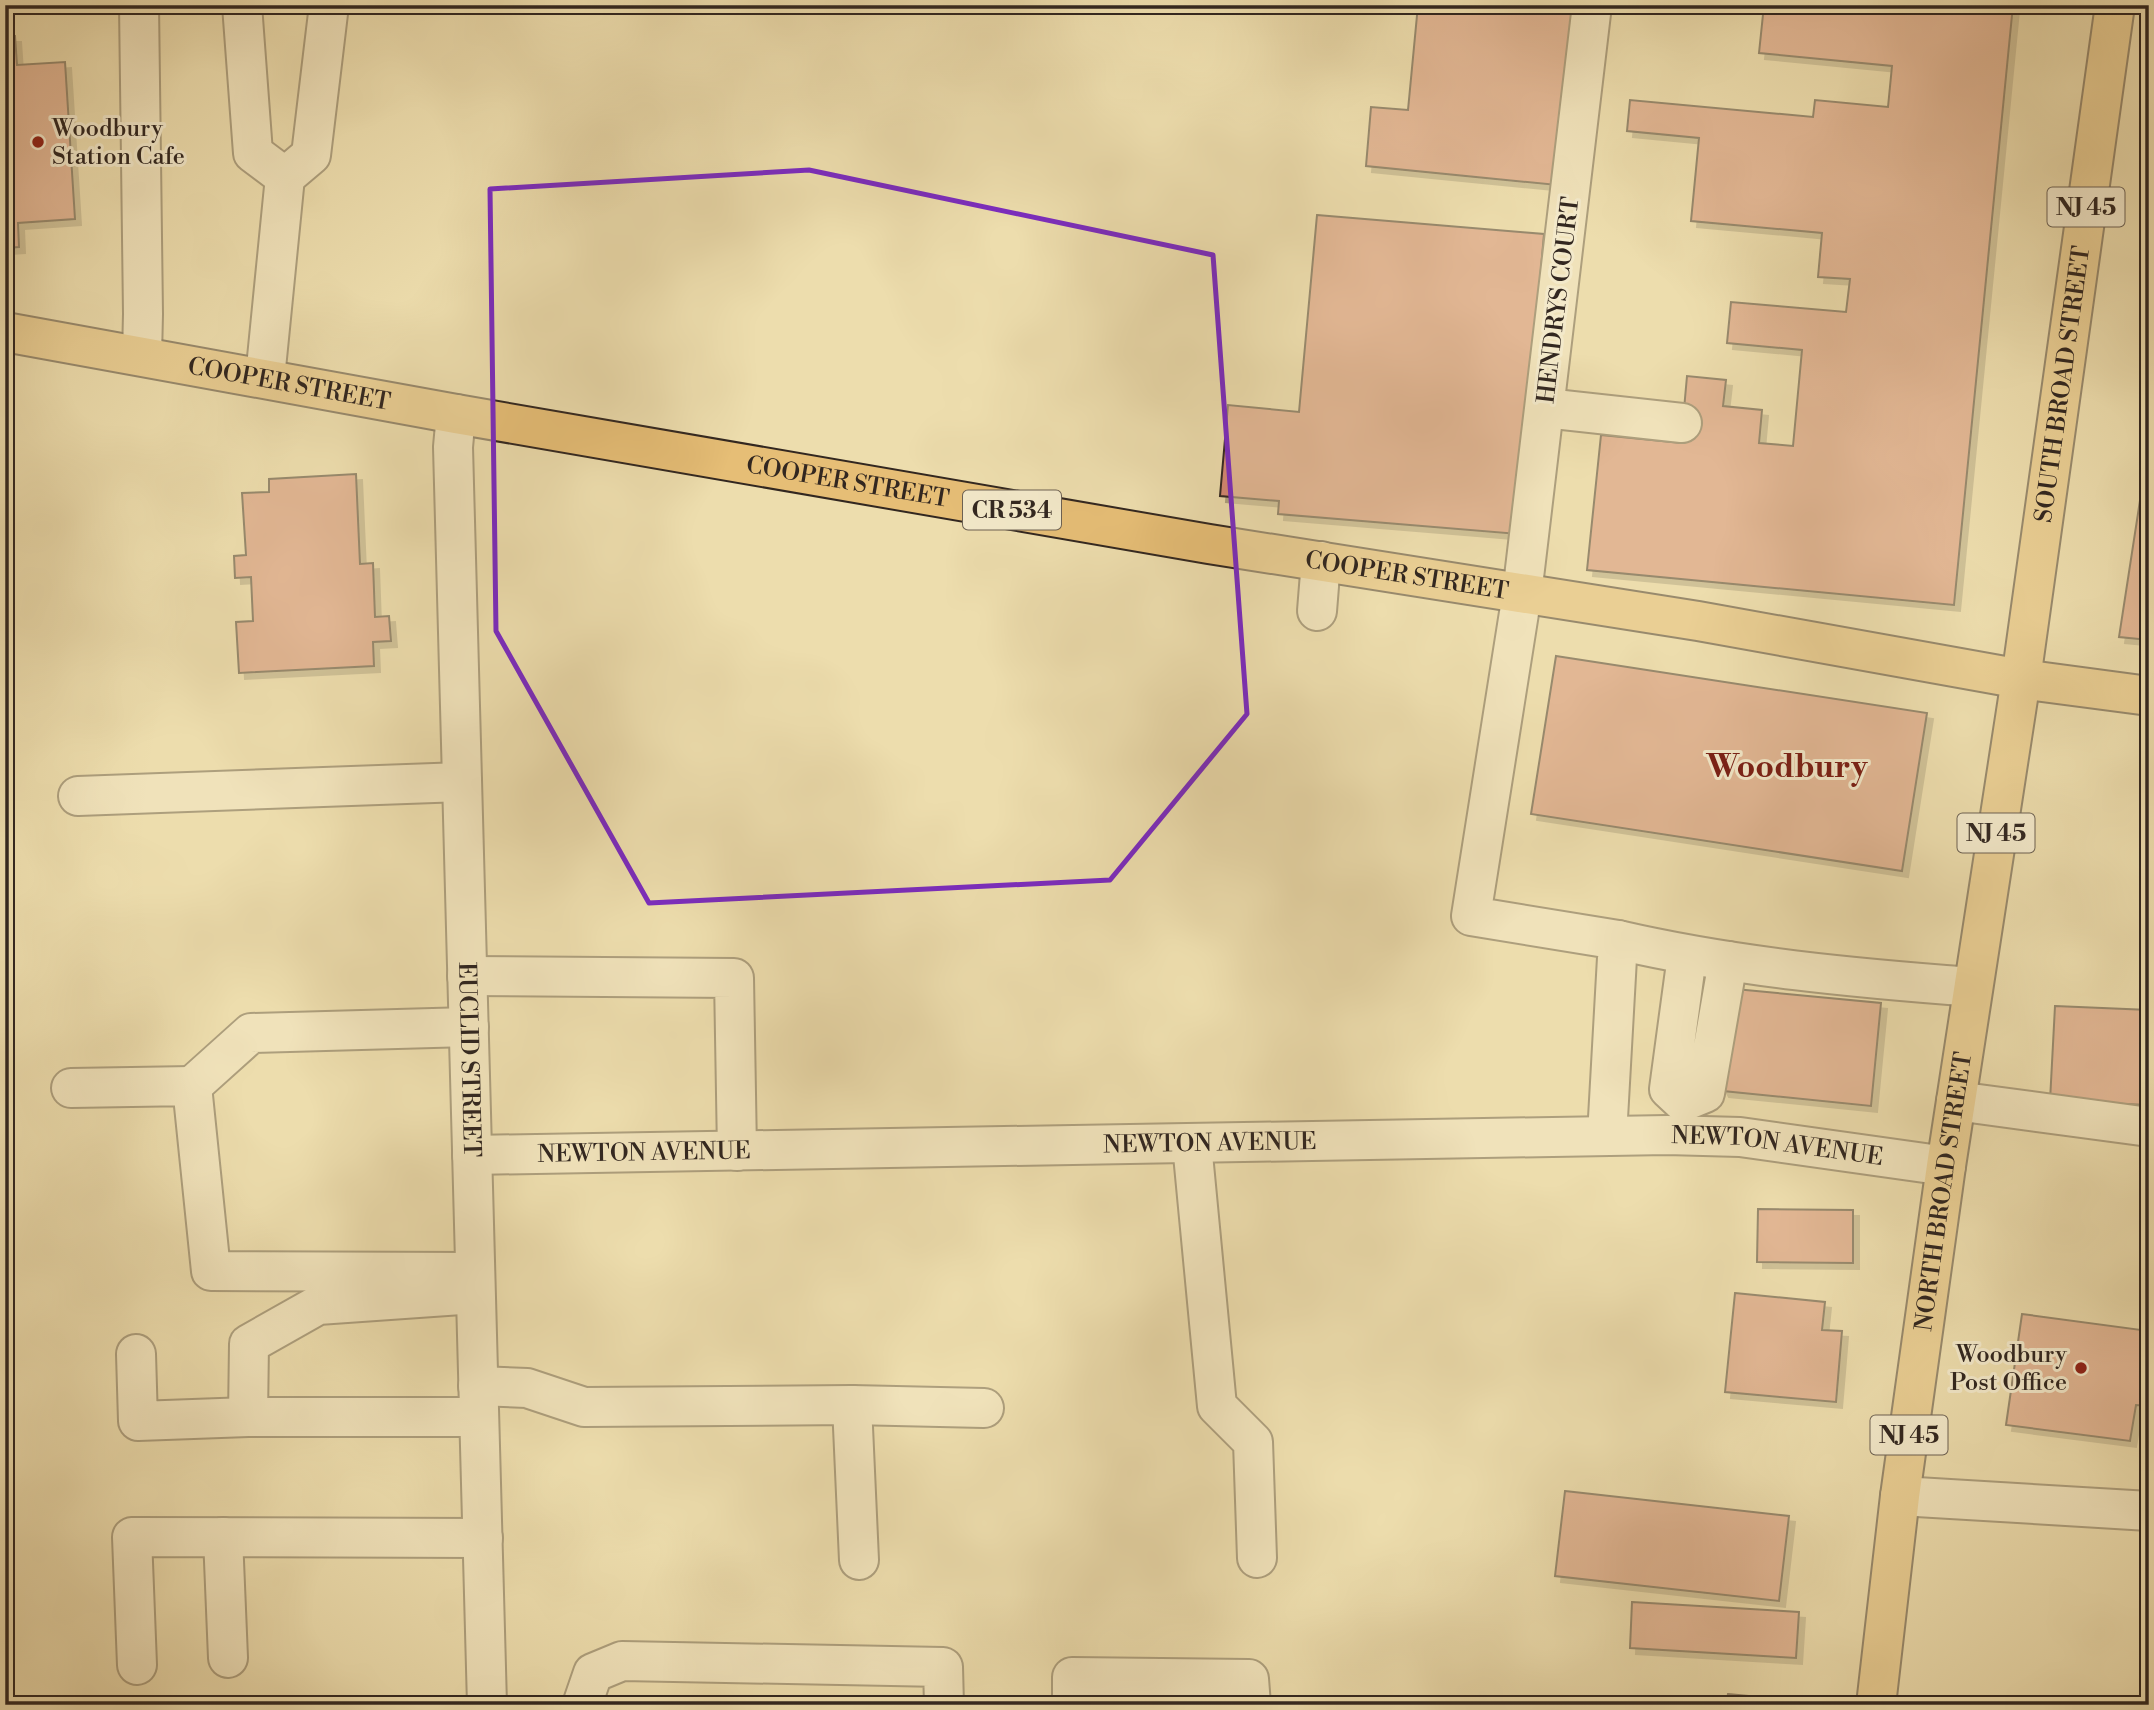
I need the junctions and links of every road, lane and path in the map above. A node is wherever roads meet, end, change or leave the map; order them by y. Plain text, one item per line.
1 (139, 5) edge
2 (242, 5) edge
3 (329, 5) edge
4 (1592, 5) edge
5 (2115, 5) edge
6 (285, 177) junction
7 (5, 332) edge
8 (142, 356) junction
9 (265, 379) junction
10 (1545, 408) junction
11 (456, 414) junction
12 (1682, 423) dead end
13 (1321, 561) junction
14 (1522, 594) junction
15 (1317, 611) dead end
16 (2021, 679) junction
17 (2149, 696) edge
18 (462, 782) junction
19 (78, 796) dead end
20 (1618, 940) junction
21 (1707, 958) junction
22 (467, 976) junction
23 (1973, 987) junction
24 (469, 1027) junction
25 (192, 1086) junction
26 (71, 1088) dead end
27 (1956, 1101) junction
28 (1681, 1118) junction
29 (2149, 1127) edge
30 (1607, 1136) junction
31 (1192, 1144) junction
32 (737, 1151) junction
33 (472, 1155) junction
34 (1946, 1167) junction
35 (475, 1283) junction
36 (136, 1354) dead end
37 (479, 1401) junction
38 (852, 1405) junction
39 (984, 1408) dead end
40 (248, 1417) junction
41 (1900, 1496) junction
42 (2149, 1511) edge
43 (223, 1537) junction
44 (483, 1538) junction
45 (1256, 1558) dead end
46 (859, 1560) dead end
47 (228, 1658) dead end
48 (137, 1665) dead end
49 (487, 1705) edge
50 (582, 1705) edge
51 (944, 1705) edge
52 (1072, 1705) edge
53 (1251, 1705) edge
54 (1877, 1705) edge

1 - 8 street
2 - 6 street
3 - 6 street
4 - 10 street, HENDRYS COURT
5 - 16 main road, SOUTH BROAD STREET / NJ 45
6 - 9 street
7 - 8 main road, COOPER STREET / CR 534
8 - 9 main road, COOPER STREET / CR 534
9 - 11 main road, COOPER STREET / CR 534
10 - 12 street
10 - 14 street, HENDRYS COURT
11 - 13 main road, COOPER STREET / CR 534
11 - 18 street, EUCLID STREET
13 - 14 main road, COOPER STREET / CR 534
13 - 15 street
14 - 16 main road, COOPER STREET / CR 534
14 - 20 street, HENDRYS COURT
16 - 17 main road, COOPER STREET
16 - 23 main road, NORTH BROAD STREET / NJ 45
18 - 19 street
18 - 22 street, EUCLID STREET
20 - 21 street
20 - 30 street
21 - 23 street
21 - 28 street
22 - 24 street, EUCLID STREET
22 - 32 street
23 - 27 main road, NORTH BROAD STREET / NJ 45
24 - 25 street
24 - 33 street, EUCLID STREET
25 - 26 street
25 - 35 street
27 - 29 street
27 - 34 main road, NORTH BROAD STREET / NJ 45
28 - 30 street, NEWTON AVENUE
28 - 34 street, NEWTON AVENUE
30 - 31 street, NEWTON AVENUE
31 - 32 street, NEWTON AVENUE
31 - 45 street
32 - 33 street, NEWTON AVENUE
33 - 35 street, EUCLID STREET
34 - 41 main road, NORTH BROAD STREET / NJ 45
35 - 37 street, EUCLID STREET
35 - 40 street
36 - 40 street
37 - 38 street
37 - 40 street
37 - 44 street, EUCLID STREET
38 - 39 street
38 - 46 street
41 - 42 street
41 - 54 main road, NORTH BROAD STREET / NJ 45
43 - 44 street
43 - 47 street
43 - 48 street
44 - 49 street, EUCLID STREET
50 - 51 street
52 - 53 street

